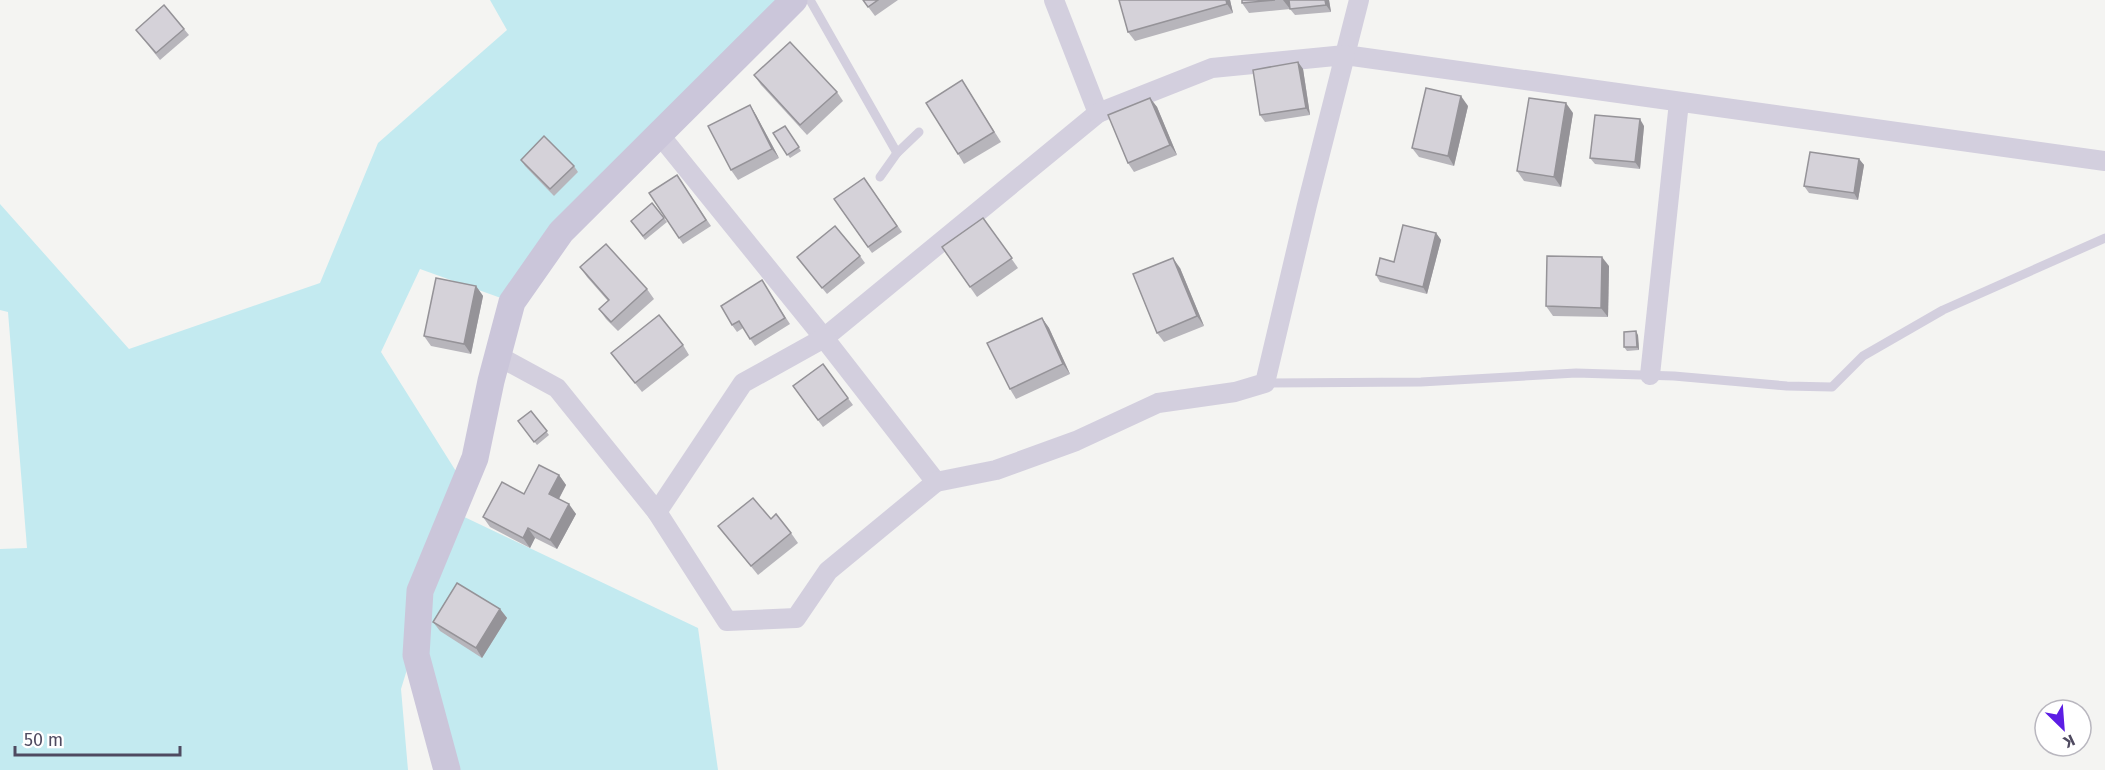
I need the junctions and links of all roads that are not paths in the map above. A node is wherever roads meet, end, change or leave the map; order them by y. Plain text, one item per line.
1 (794, 0) edge
2 (810, 0) edge
3 (1054, 0) edge
4 (1359, 0) edge
5 (1345, 55) junction
6 (1679, 102) junction
7 (1098, 113) junction
8 (919, 132) dead end
9 (659, 134) junction
10 (897, 153) junction
11 (2105, 161) edge
12 (880, 177) dead end
13 (2105, 238) edge
14 (824, 338) junction
15 (498, 356) junction
16 (1650, 375) junction
17 (1264, 383) junction
18 (936, 482) junction
19 (657, 513) junction
20 (447, 770) edge

1 - 9 street
2 - 10 lane
3 - 7 street
4 - 5 street
5 - 6 street
5 - 7 street
5 - 17 street
6 - 11 street
6 - 16 street
7 - 14 street
8 - 10 lane
9 - 14 street
9 - 15 street
10 - 12 lane
13 - 16 lane
14 - 18 street
14 - 19 street
15 - 19 street
15 - 20 street
16 - 17 lane
17 - 18 street
18 - 19 street

